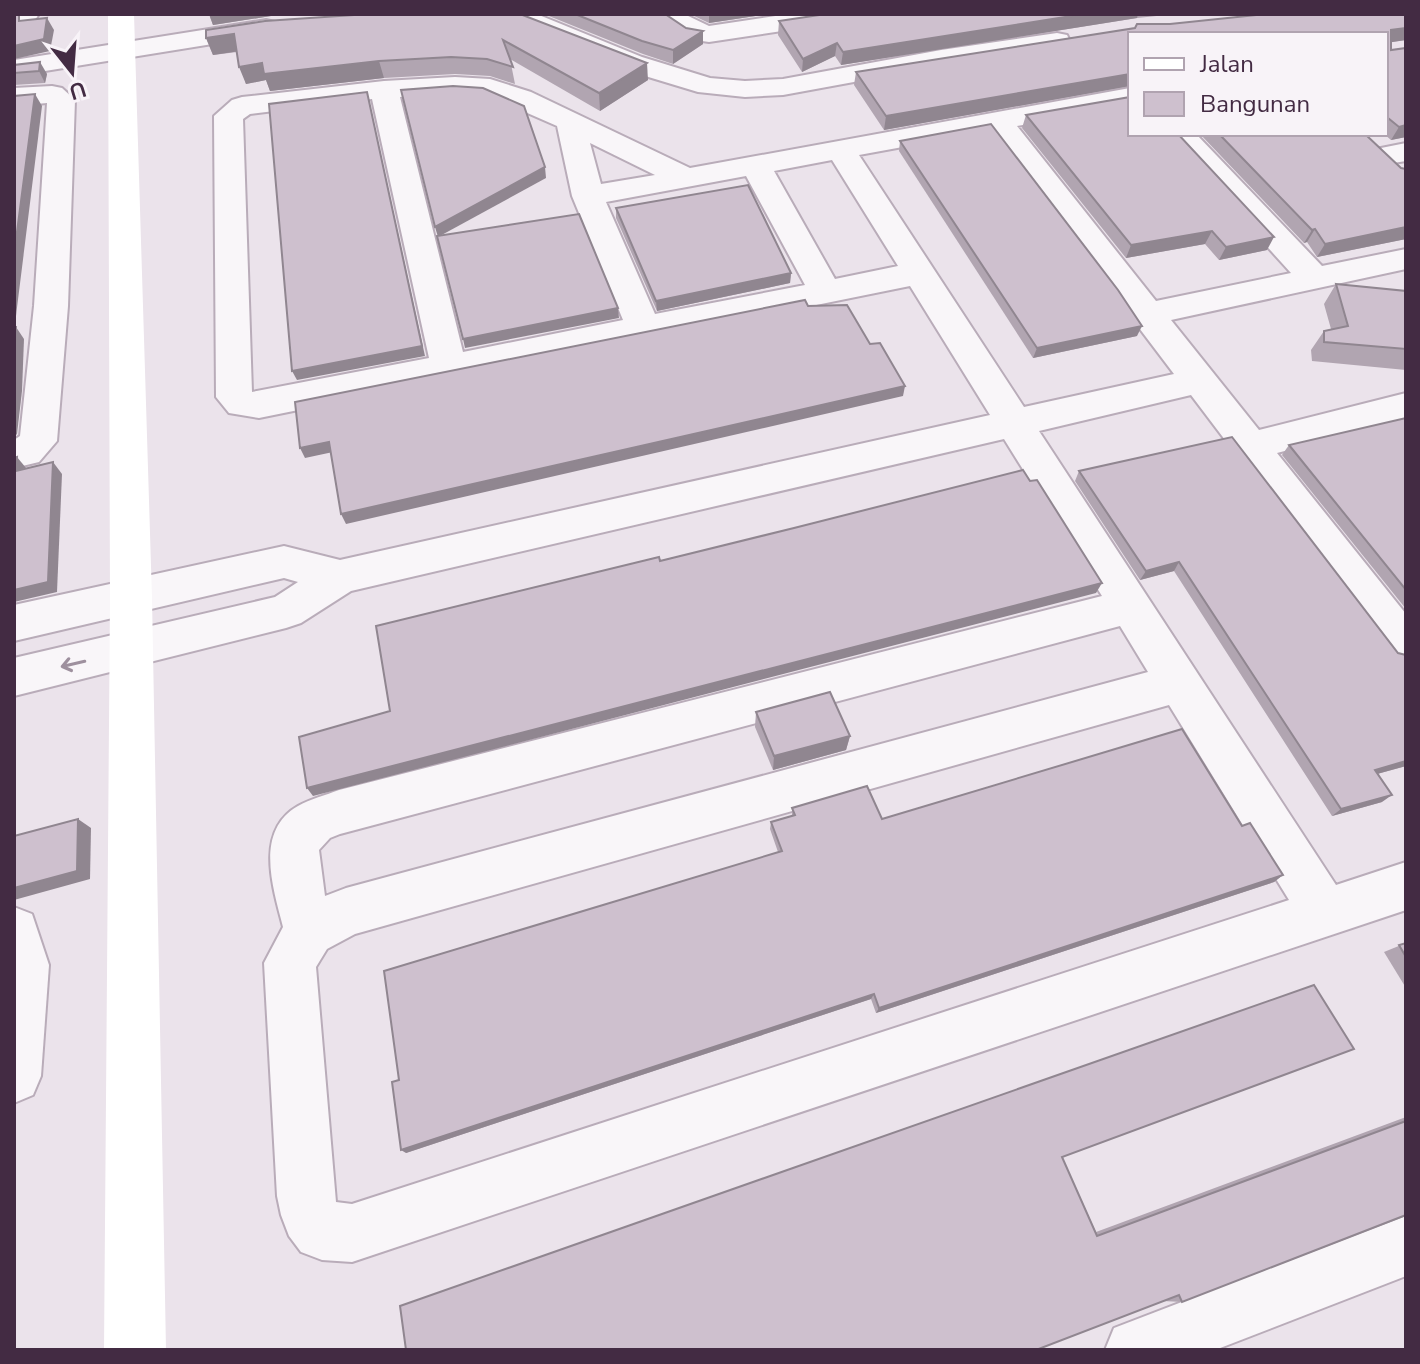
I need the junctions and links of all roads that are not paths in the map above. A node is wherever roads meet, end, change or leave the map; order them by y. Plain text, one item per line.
1 (26, 14) edge
2 (492, 14) edge
3 (665, 14) edge
4 (842, 14) edge
5 (14, 16) edge
6 (297, 25) edge
7 (121, 32) edge
8 (1077, 38) edge
9 (14, 68) edge
10 (384, 89) junction
11 (14, 97) edge
12 (1128, 97) edge
13 (570, 121) junction
14 (998, 122) junction
15 (1182, 136) edge
16 (1366, 136) edge
17 (841, 150) junction
18 (1400, 160) edge
19 (756, 166) junction
20 (686, 178) junction
21 (588, 196) junction
22 (1406, 259) edge
23 (919, 273) junction
24 (1315, 279) junction
25 (825, 291) junction
26 (51, 306) junction
27 (14, 313) edge
28 (1147, 314) junction
29 (643, 327) junction
30 (449, 367) junction
31 (1198, 381) junction
32 (1406, 406) edge
33 (1013, 424) junction
34 (1249, 446) junction
35 (14, 454) edge
36 (340, 577) junction
37 (151, 593) junction
38 (1130, 606) junction
39 (14, 623) edge
40 (1406, 646) edge
41 (131, 651) junction
42 (14, 677) edge
43 (1178, 683) junction
44 (1406, 886) edge
45 (1325, 912) junction
46 (309, 931) junction
47 (14, 932) edge
48 (17, 1006) edge
49 (14, 1076) edge
50 (1406, 1246) edge
51 (135, 1350) edge
52 (1136, 1350) edge

1 - 5 street
2 - 8 street
3 - 4 street
6 - 7 street
7 - 9 street
7 - 37 street
10 - 13 street
10 - 30 street
10 - 30 street
11 - 26 street
12 - 14 street
13 - 20 street
13 - 21 street
14 - 17 street
14 - 28 street
15 - 24 street
16 - 18 street
17 - 19 street
17 - 23 street
19 - 20 street
19 - 25 street
20 - 21 street
21 - 29 street
22 - 24 street
23 - 25 street
23 - 33 street
24 - 28 street
25 - 29 street
26 - 27 street
26 - 35 street
28 - 31 street
29 - 30 street
31 - 33 street
31 - 34 street
32 - 34 street
33 - 36 street
33 - 38 street
34 - 40 street
36 - 37 street
36 - 41 street
37 - 39 street
37 - 41 street
38 - 43 street
38 - 46 street
41 -> 42 street
41 - 51 street
43 - 45 street
43 - 46 street
44 - 45 street
45 - 46 street
47 - 48 street
48 - 49 street
50 - 52 street

